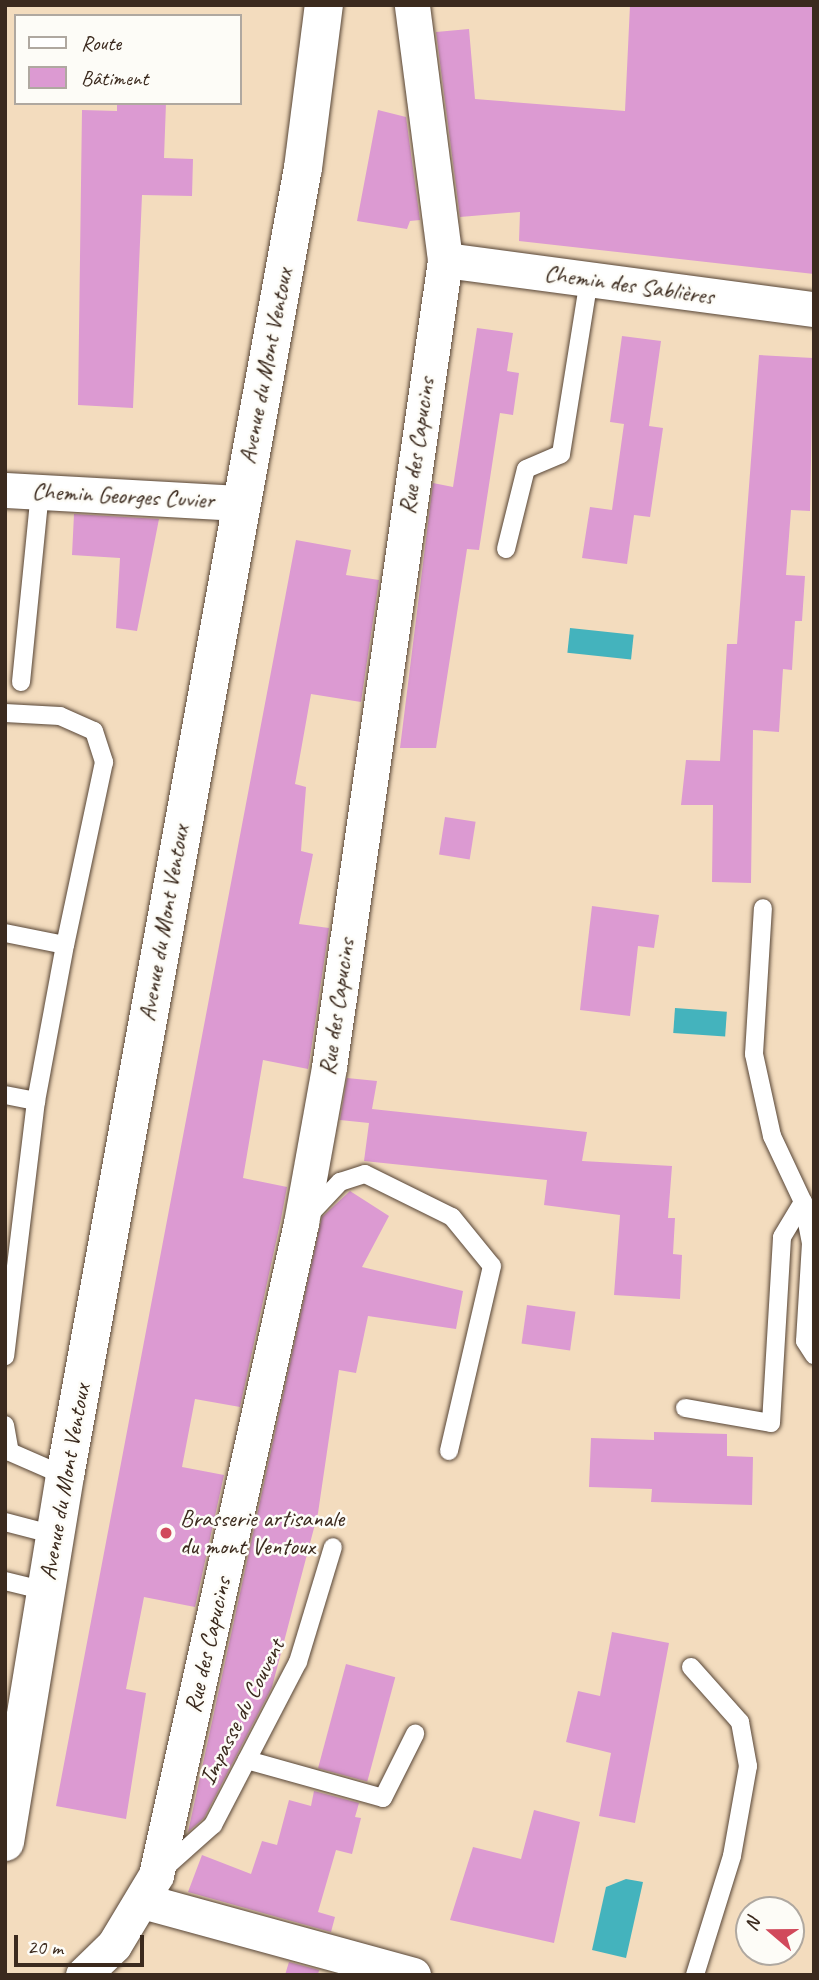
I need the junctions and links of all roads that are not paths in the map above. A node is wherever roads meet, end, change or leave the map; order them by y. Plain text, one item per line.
1 (324, 5) edge
2 (412, 5) edge
3 (445, 260) junction
4 (589, 279) junction
5 (814, 309) edge
6 (5, 490) edge
7 (40, 492) junction
8 (240, 503) junction
9 (506, 549) dead end
10 (22, 682) dead end
11 (5, 713) edge
12 (763, 908) dead end
13 (5, 933) edge
14 (65, 945) junction
15 (5, 1095) edge
16 (36, 1101) junction
17 (803, 1202) junction
18 (302, 1223) junction
19 (12, 1242) edge
20 (814, 1355) edge
21 (5, 1356) edge
22 (685, 1408) dead end
23 (5, 1425) edge
24 (449, 1451) dead end
25 (65, 1476) junction
26 (5, 1522) edge
27 (55, 1535) junction
28 (334, 1547) dead end
29 (5, 1581) edge
30 (46, 1591) junction
31 (691, 1667) dead end
32 (415, 1734) dead end
33 (247, 1760) junction
34 (7, 1820) edge
35 (150, 1888) junction
36 (83, 1975) edge
37 (413, 1975) edge
38 (695, 1975) edge

1 - 8 main road, Avenue du Mont Ventoux
2 - 3 street, Rue des Capucins
3 - 4 street, Chemin des Sablières
3 - 18 street, Rue des Capucins
4 - 5 street, Chemin des Sablières
4 - 9 lane
6 - 7 street, Chemin Georges Cuvier
7 - 8 street, Chemin Georges Cuvier
7 - 10 lane
8 - 25 main road, Avenue du Mont Ventoux
11 - 14 lane
12 - 17 lane
13 - 14 lane
14 - 16 lane
15 - 16 lane
16 - 19 lane
17 - 20 lane
17 - 22 lane
18 - 24 lane
18 - 35 street, Rue des Capucins
19 - 21 lane
23 - 25 lane
25 - 27 main road, Avenue du Mont Ventoux
26 - 27 lane
27 - 30 main road, Avenue du Mont Ventoux
28 - 33 lane, Impasse du Couvent
29 - 30 lane
30 - 34 main road, Avenue du Mont Ventoux
31 - 38 lane
32 - 33 lane
33 - 35 lane, Impasse du Couvent
35 - 36 street, Rue des Capucins
35 - 37 street

